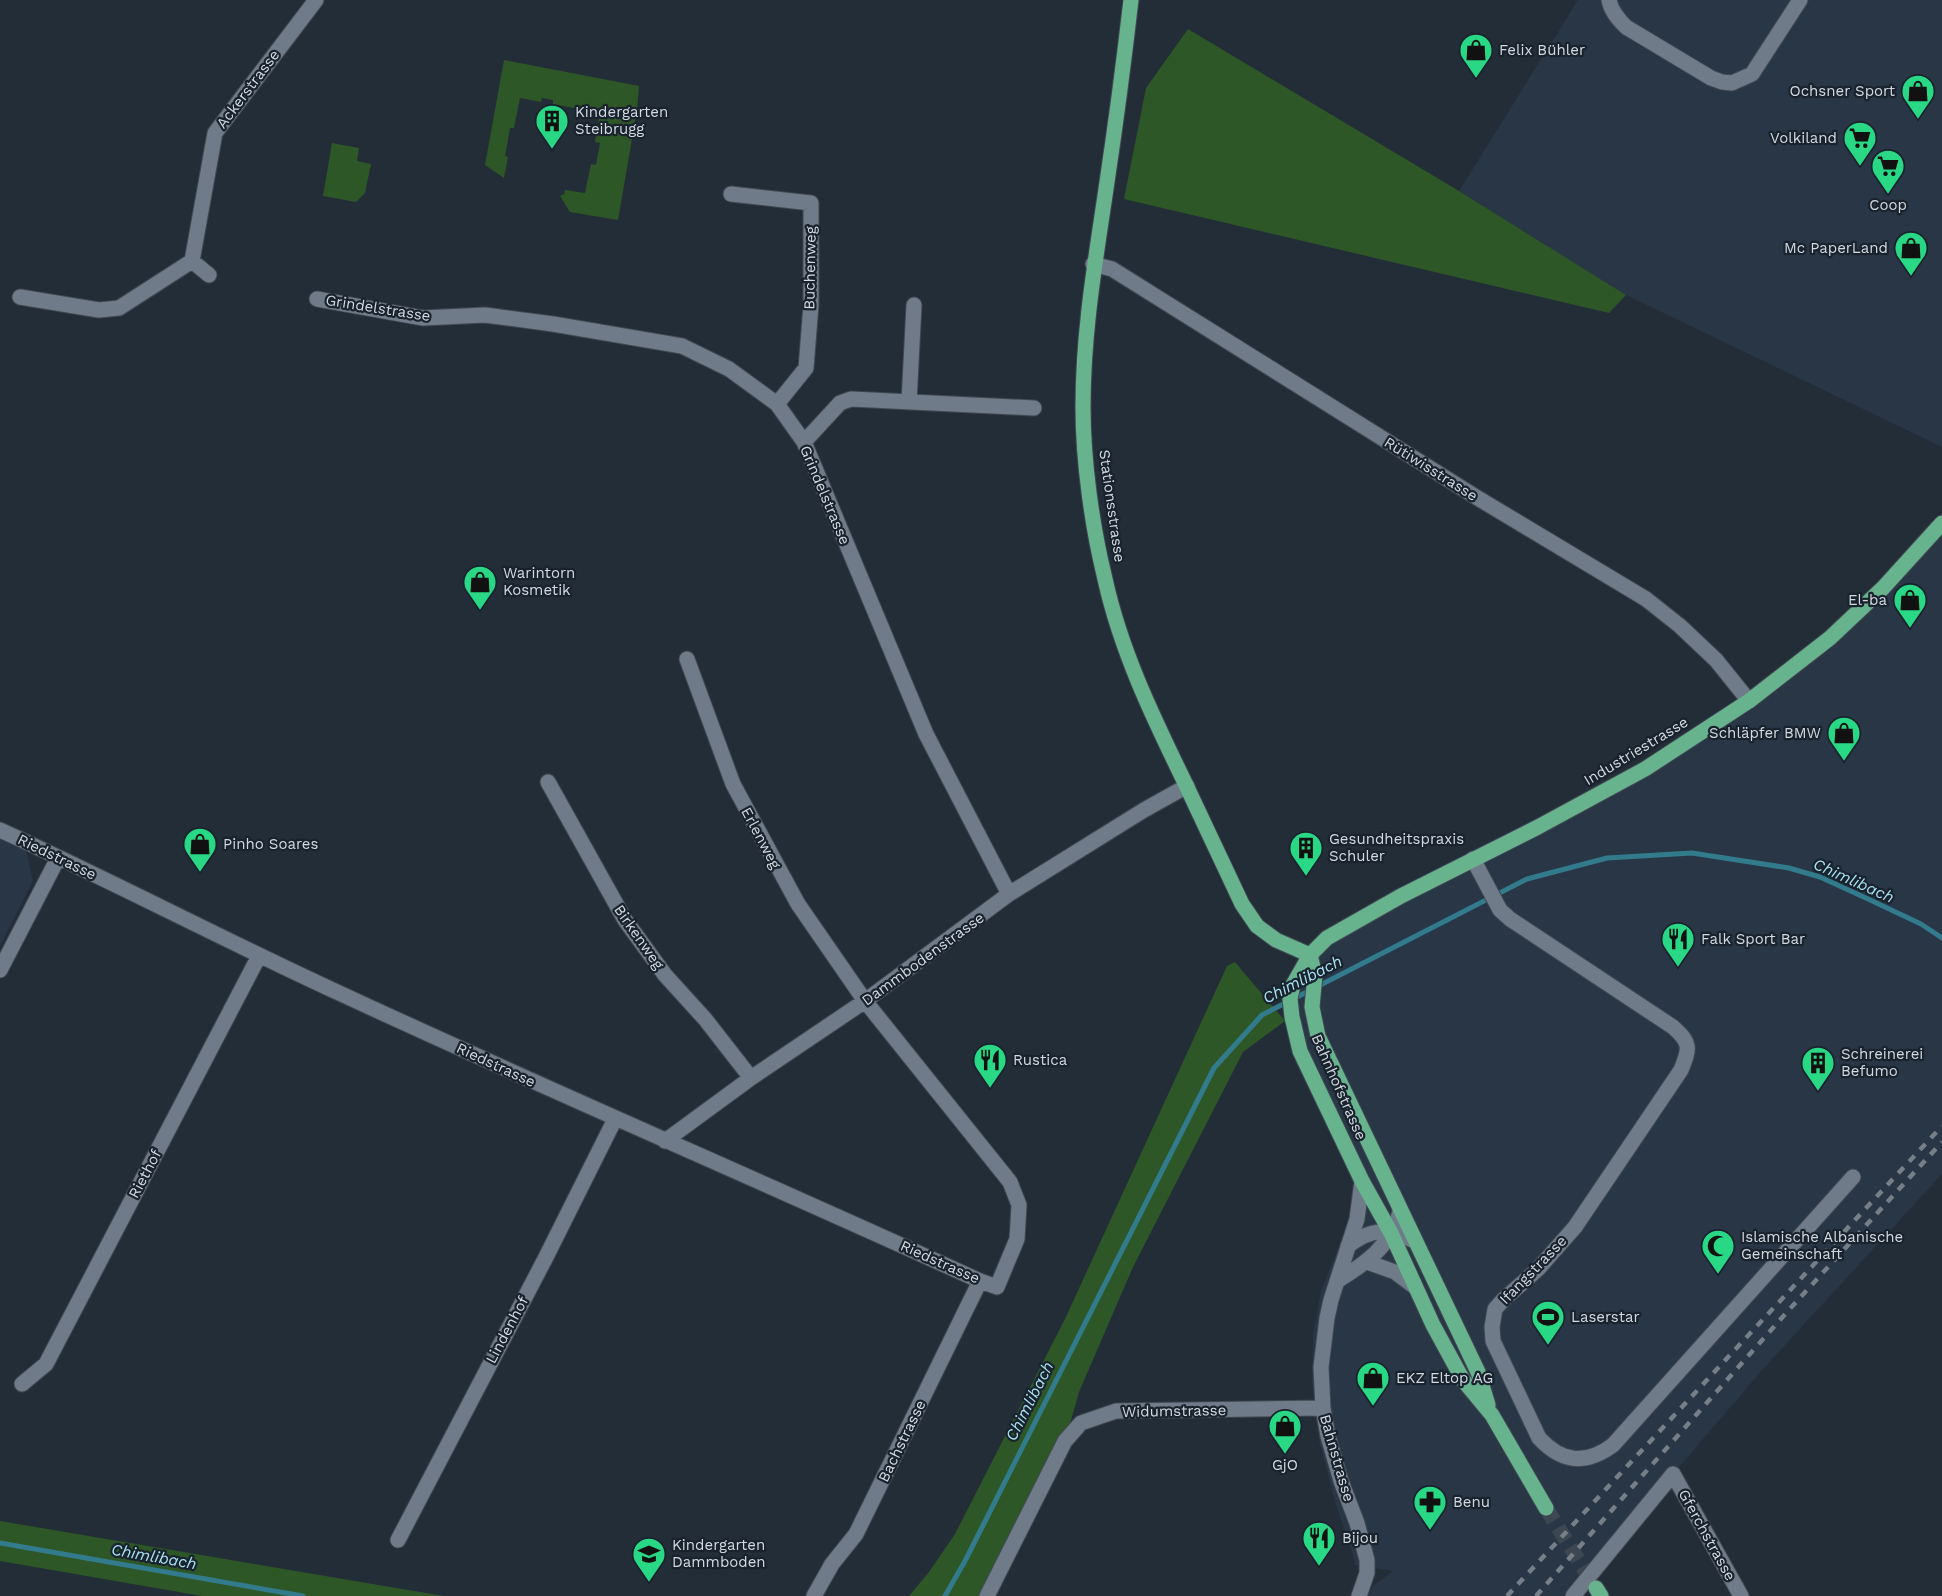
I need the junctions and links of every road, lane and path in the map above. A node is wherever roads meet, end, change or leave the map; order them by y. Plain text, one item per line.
1 (316, 0) edge
2 (1131, 0) edge
3 (1609, 0) edge
4 (1800, 0) edge
5 (731, 194) dead end
6 (192, 261) junction
7 (1093, 264) junction
8 (209, 275) dead end
9 (20, 297) dead end
10 (317, 299) dead end
11 (914, 305) dead end
12 (909, 402) junction
13 (777, 404) junction
14 (1034, 408) dead end
15 (804, 442) junction
16 (1942, 523) edge
17 (687, 659) dead end
18 (1749, 701) junction
19 (548, 782) dead end
20 (1186, 786) junction
21 (0, 830) edge
22 (58, 858) junction
23 (1473, 859) junction
24 (1009, 894) junction
25 (1310, 955) junction
26 (259, 956) junction
27 (0, 970) edge
28 (865, 1001) junction
29 (751, 1078) junction
30 (615, 1119) junction
31 (665, 1141) junction
32 (1853, 1177) dead end
33 (1362, 1180) junction
34 (1400, 1212) junction
35 (1391, 1233) junction
36 (1414, 1241) junction
37 (1348, 1246) junction
38 (1367, 1262) junction
39 (980, 1281) junction
40 (1337, 1281) junction
41 (1415, 1287) junction
42 (22, 1384) dead end
43 (1323, 1408) junction
44 (1492, 1415) junction
45 (1546, 1508) tunnel mouth
46 (398, 1540) dead end
47 (814, 1596) edge
48 (987, 1596) edge
49 (1359, 1596) edge
50 (1573, 1596) edge
51 (1741, 1596) edge

1 - 6 street, Ackerstrasse
2 - 7 main road, Stationsstrasse
3 - 4 street
5 - 13 street, Buchenweg
6 - 8 street
6 - 9 street
7 - 18 street, Rütiwisstrasse
7 - 20 main road, Stationsstrasse
10 - 13 street, Grindelstrasse
11 - 12 street
12 - 14 street
12 - 15 street
13 - 15 street, Grindelstrasse
15 - 24 street, Grindelstrasse
16 - 18 main road, Industriestrasse
17 - 28 street, Erlenweg
18 - 23 main road, Industriestrasse
19 - 29 street, Birkenweg
20 - 24 street, Dammbodenstrasse
20 - 25 main road, Stationsstrasse
21 - 22 street, Riedstrasse
22 - 26 street, Riedstrasse
22 - 27 street
23 - 25 main road, Industriestrasse
23 - 32 street, Ifangstrasse
24 - 28 street, Dammbodenstrasse
25 - 33 main road, Bahnhofstrasse
25 - 34 main road, Bahnhofstrasse
26 - 30 street, Riedstrasse
26 - 42 street, Riethof
28 - 29 street, Dammbodenstrasse
28 - 39 street, Riedstrasse
29 - 31 street, Dammbodenstrasse
30 - 31 street, Riedstrasse
30 - 46 street, Lindenhof
31 - 39 street, Riedstrasse
33 - 35 main road, Bahnhofstrasse
33 - 37 street, Bahnstrasse
34 - 35 street
34 - 36 main road, Bahnhofstrasse
35 - 36 street
35 - 37 street
35 - 38 street
35 - 41 main road, Bahnhofstrasse
36 - 44 main road, Bahnhofstrasse
37 - 40 street, Bahnstrasse
38 - 40 street
38 - 41 street
39 - 47 street, Bachstrasse
40 - 43 street, Bahnstrasse
41 - 44 main road, Bahnhofstrasse
43 - 48 street, Widumstrasse
43 - 49 street, Bahnstrasse
44 - 45 main road, Bahnhofstrasse
50 - 51 street, Gferchstrasse

